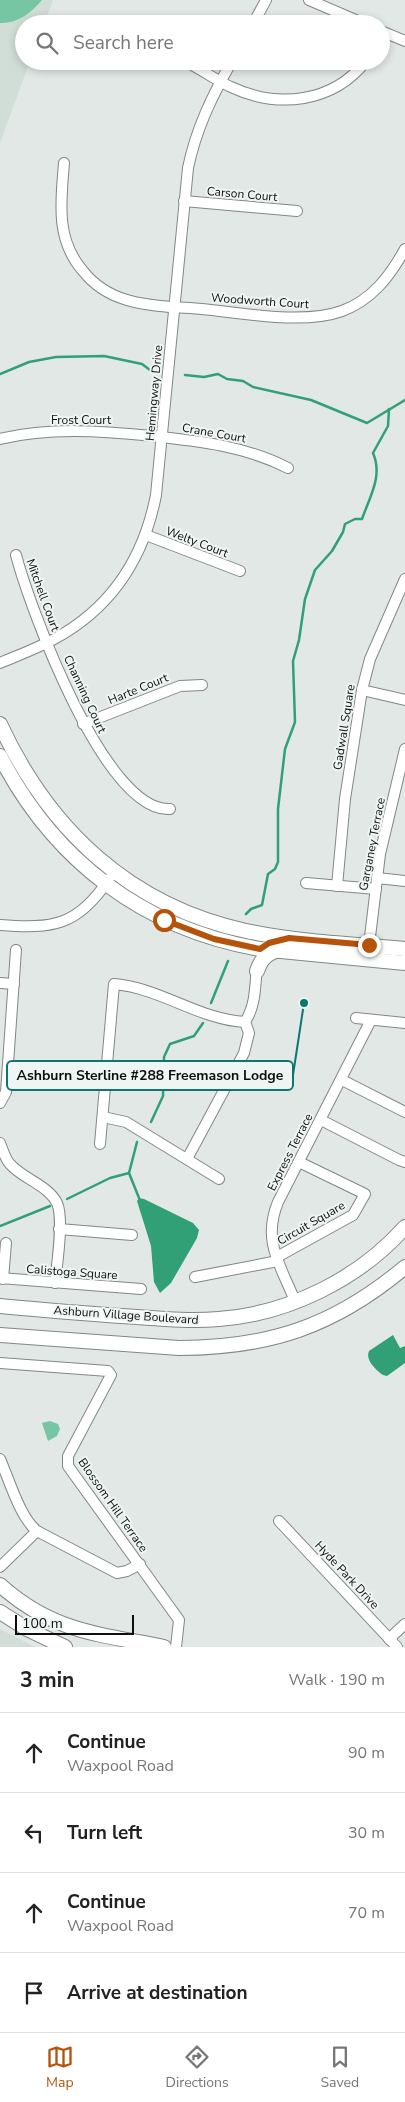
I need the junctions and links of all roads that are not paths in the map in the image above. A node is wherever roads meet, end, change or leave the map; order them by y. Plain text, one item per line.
1 (266, 0) edge
2 (309, 0) edge
3 (258, 15) edge
4 (344, 15) edge
5 (390, 35) edge
6 (405, 41) edge
7 (199, 70) edge
8 (227, 70) edge
9 (358, 70) edge
10 (220, 82) junction
11 (64, 162) dead end
12 (184, 201) junction
13 (297, 211) dead end
14 (405, 249) edge
15 (174, 307) junction
16 (162, 438) junction
17 (0, 439) edge
18 (288, 468) dead end
19 (146, 535) junction
20 (16, 555) dead end
21 (240, 571) dead end
22 (405, 579) edge
23 (47, 642) junction
24 (0, 663) edge
25 (202, 685) dead end
26 (362, 690) junction
27 (405, 700) edge
28 (0, 724) edge
29 (83, 724) junction
30 (405, 749) edge
31 (0, 756) edge
32 (170, 809) dead end
33 (113, 872) junction
34 (377, 878) junction
35 (405, 881) edge
36 (306, 883) dead end
37 (105, 884) junction
38 (337, 886) junction
39 (376, 889) junction
40 (0, 926) edge
41 (289, 938) junction
42 (369, 945) junction
43 (260, 949) junction
44 (405, 949) edge
45 (16, 950) dead end
46 (275, 950) junction
47 (405, 963) edge
48 (256, 971) junction
49 (0, 984) edge
50 (14, 984) junction
51 (356, 1018) dead end
52 (371, 1020) junction
53 (244, 1022) junction
54 (405, 1022) edge
55 (342, 1080) junction
56 (0, 1103) edge
57 (405, 1112) edge
58 (103, 1118) junction
59 (321, 1120) junction
60 (0, 1143) edge
61 (100, 1144) dead end
62 (187, 1158) junction
63 (402, 1161) edge
64 (299, 1162) junction
65 (4, 1165) edge
66 (405, 1170) edge
67 (218, 1179) dead end
68 (405, 1227) edge
69 (59, 1229) junction
70 (132, 1235) dead end
71 (6, 1243) dead end
72 (278, 1259) junction
73 (405, 1267) edge
74 (195, 1277) dead end
75 (2, 1279) edge
76 (55, 1283) junction
77 (142, 1290) dead end
78 (295, 1301) junction
79 (0, 1306) edge
80 (0, 1335) edge
81 (0, 1363) edge
82 (0, 1458) edge
83 (278, 1521) dead end
84 (37, 1531) junction
85 (140, 1564) junction
86 (0, 1567) edge
87 (0, 1585) edge
88 (0, 1612) edge
89 (405, 1624) edge
90 (389, 1639) junction
91 (65, 1647) edge
92 (164, 1647) edge
93 (176, 1647) edge
94 (397, 1647) edge

1 - 3 street
2 - 4 street
5 - 6 street
7 - 10 street
8 - 10 street, Hemingway Drive
9 - 10 street
10 - 12 street, Hemingway Drive
11 - 15 street, Woodworth Court
12 - 13 street, Carson Court
12 - 15 street, Hemingway Drive
14 - 15 street, Woodworth Court
15 - 16 street, Hemingway Drive
16 - 17 street, Frost Court
16 - 18 street, Crane Court
16 - 19 street, Hemingway Drive
19 - 21 street, Welty Court
19 - 23 street, Hemingway Drive
20 - 23 street, Mitchell Court
22 - 26 street, Gadwall Square
23 - 24 street, Hemingway Drive
23 - 29 street, Channing Court
25 - 29 street, Harte Court
26 - 27 street
26 - 38 street, Gadwall Square
28 - 33 main road
29 - 32 street, Channing Court
30 - 34 street, Garganey Terrace
31 - 37 main road
33 - 37 street
33 - 41 main road
34 - 35 street
34 - 39 street, Garganey Terrace
36 - 38 street
37 - 40 street
37 - 43 main road
38 - 39 street
39 - 42 street, Garganey Terrace
41 - 42 main road
41 - 43 main road
42 - 44 main road
43 - 46 main road
43 - 48 street
45 - 50 street
46 - 47 main road
46 - 48 main road
48 - 53 street
49 - 50 street
50 - 56 street
51 - 52 street
52 - 54 street
52 - 55 street, Express Terrace
53 - 58 street
53 - 62 street
55 - 57 street
55 - 59 street, Express Terrace
58 - 61 street
58 - 62 street
59 - 63 street
59 - 64 street, Express Terrace
60 - 65 street
62 - 67 street
63 - 66 street
64 - 72 street, Express Terrace
64 - 72 street, Circuit Square
65 - 69 street
68 - 78 main road, Ashburn Village Boulevard
69 - 70 street
69 - 76 street
71 - 75 street
72 - 74 street
72 - 78 street, Express Terrace
73 - 80 main road
75 - 76 street, Calistoga Square
76 - 77 street, Calistoga Square
78 - 79 main road, Ashburn Village Boulevard
81 - 85 street, Blossom Hill Terrace
82 - 84 street, Blossom Hill Terrace
83 - 90 street, Hyde Park Drive
84 - 85 street, Blossom Hill Terrace
84 - 86 street
85 - 93 street, Blossom Hill Terrace
87 - 92 main road
88 - 91 main road
89 - 90 street
90 - 94 street, Hyde Park Drive

